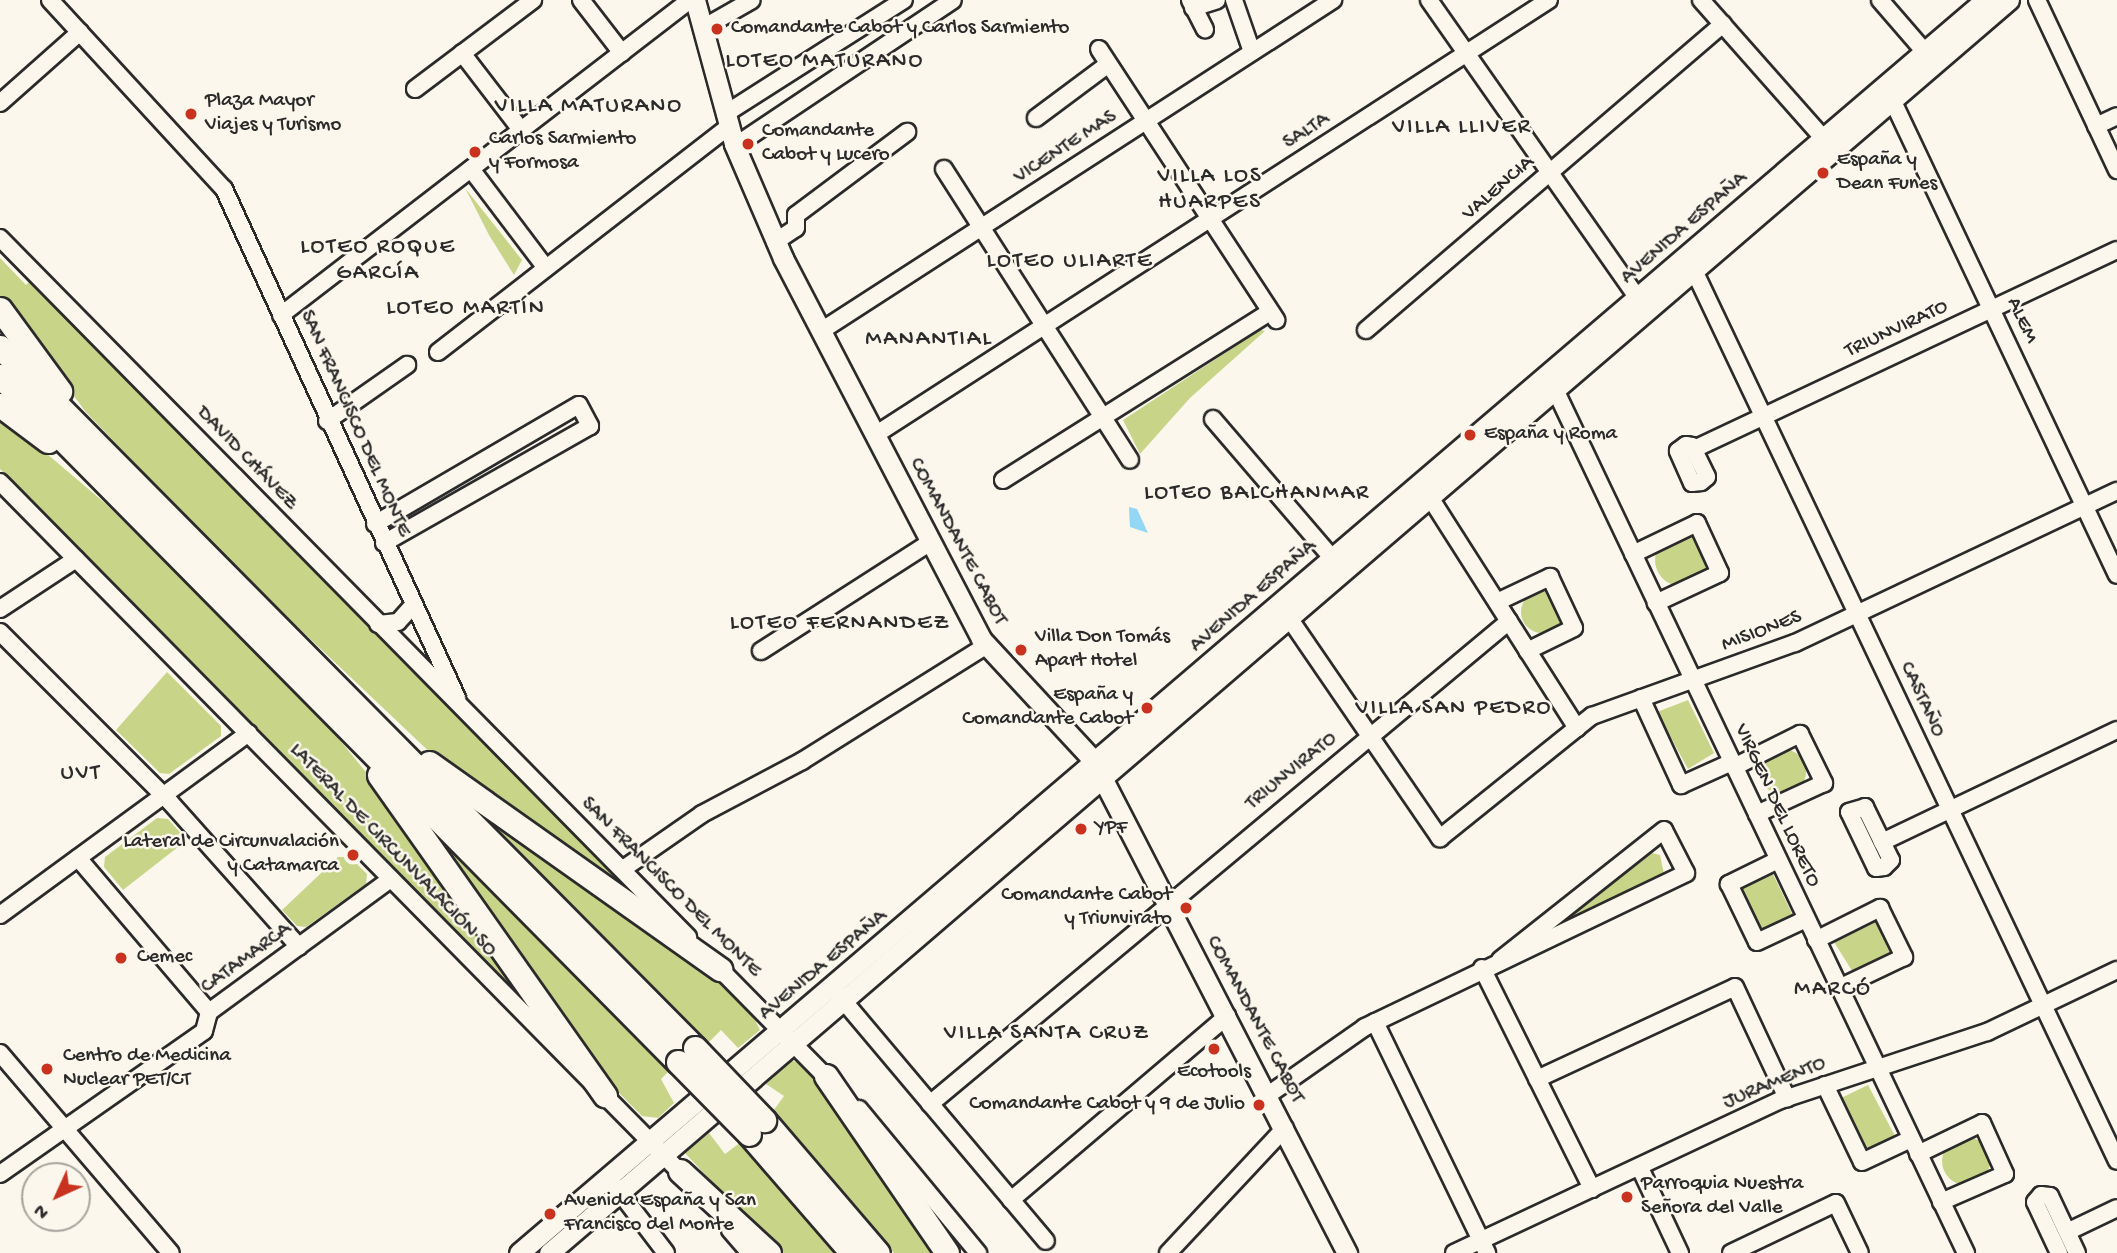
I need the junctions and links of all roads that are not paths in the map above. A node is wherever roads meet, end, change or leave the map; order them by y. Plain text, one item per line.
1 (50, 0) edge
2 (533, 0) edge
3 (581, 0) edge
4 (693, 0) edge
5 (752, 0) edge
6 (904, 0) edge
7 (953, 0) edge
8 (1217, 0) edge
9 (1234, 0) edge
10 (1333, 0) edge
11 (1429, 0) edge
12 (1549, 0) edge
13 (1701, 0) edge
14 (1880, 0) edge
15 (1985, 0) edge
16 (2009, 0) edge
17 (2037, 0) edge
18 (1191, 4) edge
19 (1723, 24) junction
20 (703, 27) junction
21 (1205, 29) dead end
22 (80, 32) junction
23 (1099, 49) dead end
24 (622, 52) junction
25 (1252, 52) junction
26 (463, 53) junction
27 (1466, 54) junction
28 (1930, 57) junction
29 (1107, 65) junction
30 (415, 89) dead end
31 (1889, 93) junction
32 (0, 103) edge
33 (2117, 116) edge
34 (1036, 118) dead end
35 (727, 120) junction
36 (1146, 121) junction
37 (2096, 126) junction
38 (521, 130) junction
39 (907, 132) dead end
40 (1829, 145) junction
41 (735, 146) junction
42 (471, 169) junction
43 (944, 169) dead end
44 (2117, 170) edge
45 (1550, 173) junction
46 (1210, 220) junction
47 (981, 228) junction
48 (0, 238) edge
49 (775, 242) junction
50 (2117, 250) edge
51 (1691, 264) junction
52 (546, 268) junction
53 (1643, 305) junction
54 (0, 309) edge
55 (1992, 309) junction
56 (281, 315) junction
57 (1045, 327) junction
58 (1366, 330) dead end
59 (821, 331) junction
60 (0, 347) edge
61 (438, 352) dead end
62 (407, 365) dead end
63 (0, 376) edge
64 (1551, 383) junction
65 (0, 405) edge
66 (1763, 416) junction
67 (1103, 419) junction
68 (1213, 419) dead end
69 (327, 421) junction
70 (875, 435) junction
71 (1694, 449) dead end
72 (1130, 460) dead end
73 (132, 480) junction
74 (1003, 480) dead end
75 (0, 482) edge
76 (1426, 491) junction
77 (2117, 491) edge
78 (2085, 506) junction
79 (129, 507) junction
80 (375, 524) junction
81 (931, 542) junction
82 (384, 543) junction
83 (1633, 554) junction
84 (76, 559) junction
85 (1338, 565) junction
86 (2117, 575) edge
87 (1497, 602) junction
88 (1656, 603) junction
89 (414, 604) junction
90 (0, 609) edge
91 (1284, 611) junction
92 (1857, 614) junction
93 (1509, 621) junction
94 (378, 624) junction
95 (0, 632) edge
96 (987, 645) junction
97 (1527, 650) junction
98 (761, 651) dead end
99 (1693, 680) junction
100 (304, 683) junction
101 (346, 697) junction
102 (1641, 698) junction
103 (462, 708) junction
104 (1577, 728) junction
105 (2117, 730) edge
106 (249, 733) junction
107 (1370, 735) junction
108 (1733, 764) junction
109 (1099, 771) junction
110 (163, 795) junction
111 (1950, 809) junction
112 (1756, 814) junction
113 (1882, 842) dead end
114 (78, 858) junction
115 (1778, 860) junction
116 (623, 869) junction
117 (391, 879) junction
118 (1167, 902) junction
119 (0, 915) edge
120 (1807, 919) junction
121 (1816, 940) junction
122 (299, 947) junction
123 (1500, 960) junction
124 (1482, 968) junction
125 (720, 970) junction
126 (2117, 970) edge
127 (1839, 988) junction
128 (837, 994) junction
129 (2043, 1005) junction
130 (209, 1012) junction
131 (1227, 1016) junction
132 (1375, 1022) junction
133 (787, 1036) junction
134 (0, 1053) edge
135 (687, 1055) junction
136 (1877, 1068) junction
137 (826, 1076) junction
138 (1537, 1079) junction
139 (1825, 1085) junction
140 (605, 1095) junction
141 (1268, 1095) junction
142 (1787, 1098) junction
143 (930, 1104) junction
144 (757, 1127) junction
145 (1285, 1128) junction
146 (65, 1129) junction
147 (1915, 1146) junction
148 (657, 1147) junction
149 (2117, 1161) edge
150 (1640, 1168) junction
151 (680, 1171) junction
152 (0, 1174) edge
153 (613, 1184) junction
154 (1592, 1189) junction
155 (1011, 1200) junction
156 (1941, 1202) junction
157 (2117, 1208) edge
158 (2067, 1232) junction
159 (1046, 1241) dead end
160 (1484, 1247) edge
161 (170, 1253) edge
162 (519, 1253) edge
163 (549, 1253) edge
164 (666, 1253) edge
165 (750, 1253) edge
166 (769, 1253) edge
167 (852, 1253) edge
168 (878, 1253) edge
169 (947, 1253) edge
170 (978, 1253) edge
171 (1168, 1253) edge
172 (1347, 1253) edge
173 (1454, 1253) edge
174 (1680, 1253) edge
175 (1731, 1253) edge
176 (1860, 1253) edge
177 (1966, 1253) edge
178 (2059, 1253) edge
179 (2077, 1253) edge

1 - 22 street, SAN FRANCISCO DEL MONTE
2 - 26 street
3 - 24 street
4 - 20 main road, COMANDANTE CABOT
4 - 24 street
5 - 20 street
6 - 35 street
7 - 41 street
8 - 18 street
9 - 25 street
10 - 25 street, VICENTE MAS
11 - 27 street
12 - 27 street, SALTA
13 - 19 street
14 - 28 street
15 - 28 main road, AVENIDA ESPAÑA
16 - 28 main road, AVENIDA ESPAÑA
17 - 37 street
18 - 21 street
19 - 40 street
19 - 45 street, VALENCIA
20 - 35 main road, COMANDANTE CABOT
22 - 32 street
22 - 56 street, SAN FRANCISCO DEL MONTE
23 - 29 street
24 - 38 street
25 - 36 street, VICENTE MAS
26 - 30 street
26 - 38 street
27 - 45 street
27 - 46 street, SALTA
28 - 31 main road, AVENIDA ESPAÑA
29 - 34 street
29 - 36 street
31 - 40 main road, AVENIDA ESPAÑA
31 - 55 street, ALEM
33 - 37 street
35 - 41 main road, COMANDANTE CABOT
35 - 52 street
36 - 46 street
36 - 47 street, VICENTE MAS
37 - 44 street
38 - 42 street
39 - 49 street
40 - 51 main road, AVENIDA ESPAÑA
41 - 49 main road, COMANDANTE CABOT
42 - 52 street
42 - 56 street
43 - 47 street
45 - 53 street
45 - 58 street, VALENCIA
46 - 57 street, SALTA
46 - 67 street
47 - 57 street
47 - 59 street, VICENTE MAS
48 - 94 street, DAVID CHÁVEZ
49 - 59 main road, COMANDANTE CABOT
50 - 55 street, TRIUNVIRATO
51 - 53 main road, AVENIDA ESPAÑA
51 - 66 street, CASTAÑO
52 - 61 street
53 - 64 main road, AVENIDA ESPAÑA
54 - 73 highway
55 - 66 street, TRIUNVIRATO
55 - 78 street, ALEM
56 - 69 street, SAN FRANCISCO DEL MONTE
57 - 67 street
57 - 70 street, SALTA
59 - 70 main road, COMANDANTE CABOT
60 - 73 highway
62 - 69 street
63 - 79 highway
64 - 76 main road, AVENIDA ESPAÑA
64 - 83 street, VIRGEN DEL LORETO
65 - 79 highway
66 - 71 street, TRIUNVIRATO
66 - 92 street, CASTAÑO
67 - 72 street
67 - 74 street
68 - 85 street
69 - 80 street, SAN FRANCISCO DEL MONTE
70 - 81 main road, COMANDANTE CABOT
73 - 101 highway
75 - 84 street, LATERAL DE CIRCUNVALACIÓN SO
76 - 85 main road, AVENIDA ESPAÑA
76 - 87 street
77 - 78 street, MISIONES
78 - 86 street, ALEM
78 - 92 street, MISIONES
79 - 100 highway
80 - 82 street, SAN FRANCISCO DEL MONTE
80 - 82 street
81 - 96 main road, COMANDANTE CABOT
81 - 98 street
82 - 89 street, SAN FRANCISCO DEL MONTE
83 - 88 street, VIRGEN DEL LORETO
83 - 88 street
84 - 90 street
84 - 106 street, LATERAL DE CIRCUNVALACIÓN SO
85 - 91 main road, AVENIDA ESPAÑA
87 - 93 street
87 - 97 street
88 - 99 street, VIRGEN DEL LORETO
89 - 94 street
89 - 103 street, SAN FRANCISCO DEL MONTE
91 - 107 street
91 - 109 main road, AVENIDA ESPAÑA
92 - 99 street, MISIONES
92 - 111 street, CASTAÑO
93 - 97 street
93 - 107 street, TRIUNVIRATO
94 - 103 street, DAVID CHÁVEZ
95 - 110 street
96 - 109 main road, COMANDANTE CABOT
96 - 116 street
97 - 104 street
99 - 102 street, MISIONES
99 - 108 street, VIRGEN DEL LORETO
100 - 135 highway
100 - 140 highway
101 - 125 highway
101 - 135 highway
102 - 104 street, MISIONES
102 - 108 street
103 - 116 street, SAN FRANCISCO DEL MONTE
104 - 107 street, MISIONES
105 - 111 street
106 - 110 street
106 - 117 street, LATERAL DE CIRCUNVALACIÓN SO
107 - 118 street, TRIUNVIRATO
108 - 112 street, VIRGEN DEL LORETO
108 - 112 street
109 - 118 main road, COMANDANTE CABOT
109 - 128 main road, AVENIDA ESPAÑA
110 - 114 street
110 - 122 street
111 - 113 street
111 - 129 street, CASTAÑO
112 - 115 street, VIRGEN DEL LORETO
114 - 119 street
114 - 130 street
115 - 120 street, VIRGEN DEL LORETO
115 - 120 street
116 - 125 street, SAN FRANCISCO DEL MONTE
117 - 122 street, CATAMARCA
117 - 140 street, LATERAL DE CIRCUNVALACIÓN SO
118 - 131 main road, COMANDANTE CABOT
118 - 143 street, TRIUNVIRATO
120 - 121 street, VIRGEN DEL LORETO
121 - 127 street, VIRGEN DEL LORETO
121 - 127 street
122 - 130 street, CATAMARCA
123 - 123 street
123 - 124 street
124 - 132 street
124 - 138 street
125 - 133 street, SAN FRANCISCO DEL MONTE
126 - 129 street, JURAMENTO
127 - 136 street, VIRGEN DEL LORETO
128 - 133 main road, AVENIDA ESPAÑA
128 - 143 street
129 - 136 street, JURAMENTO
129 - 149 street, CASTAÑO
130 - 146 street, CATAMARCA
131 - 141 main road, COMANDANTE CABOT
131 - 155 street
132 - 141 street
132 - 160 street
133 - 137 street
133 - 148 main road, AVENIDA ESPAÑA
134 - 146 street
135 - 144 highway, bridge
136 - 139 street, JURAMENTO
136 - 147 street, VIRGEN DEL LORETO
137 - 169 highway
137 - 170 street
138 - 142 street
138 - 154 street
139 - 142 street, JURAMENTO
139 - 147 street
140 - 148 street, LATERAL DE CIRCUNVALACIÓN SO
141 - 145 main road, COMANDANTE CABOT
142 - 150 street, JURAMENTO
143 - 155 street
144 - 167 highway
144 - 168 highway
145 - 171 street
145 - 172 main road, COMANDANTE CABOT
146 - 152 street, CATAMARCA
146 - 161 street
147 - 156 street, VIRGEN DEL LORETO
147 - 156 street
148 - 151 street, LATERAL DE CIRCUNVALACIÓN SO
148 - 153 main road, AVENIDA ESPAÑA
150 - 154 street, JURAMENTO
150 - 174 street
151 - 165 street, LATERAL DE CIRCUNVALACIÓN SO
151 - 166 highway
153 - 162 main road, AVENIDA ESPAÑA
153 - 163 main road, AVENIDA ESPAÑA
153 - 164 street
154 - 160 street, JURAMENTO
155 - 159 street
156 - 177 street, VIRGEN DEL LORETO
157 - 158 street
158 - 178 street
158 - 179 street
160 - 173 street, JURAMENTO
175 - 176 street

